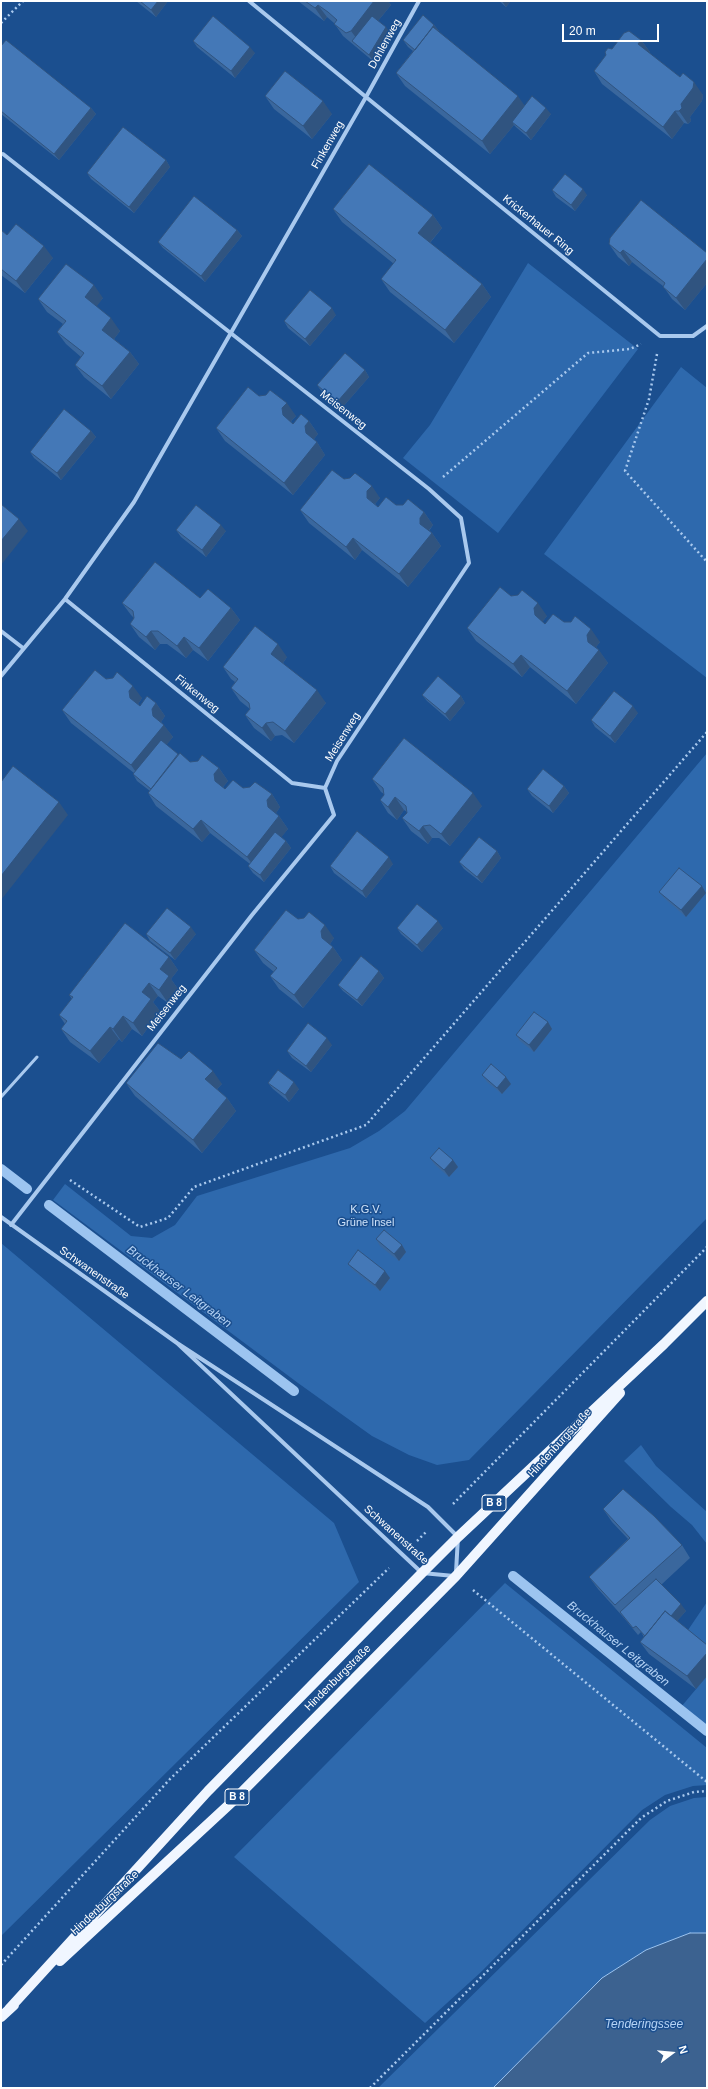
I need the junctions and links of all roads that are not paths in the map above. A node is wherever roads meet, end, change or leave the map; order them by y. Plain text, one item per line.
1 (249, 1) edge
2 (420, 1) edge
3 (366, 97) junction
4 (3, 154) dead end
5 (707, 326) edge
6 (231, 333) junction
7 (64, 599) junction
8 (1, 631) edge
9 (23, 648) junction
10 (1, 676) edge
11 (325, 788) junction
12 (37, 1057) dead end
13 (1, 1097) edge
14 (1, 1217) edge
15 (11, 1225) junction
16 (707, 1301) edge
17 (177, 1344) junction
18 (664, 1344) junction
19 (458, 1537) junction
20 (422, 1573) junction
21 (456, 1576) junction
22 (8, 2010) junction
23 (1, 2017) edge

1 - 3 street
2 - 3 street, Dohlenweg
3 - 5 street, Krickerhauer Ring
3 - 6 street, Finkenweg
4 - 6 street
6 - 7 street, Finkenweg
6 - 11 street, Meisenweg
7 - 9 street, Finkenweg
7 - 11 street, Finkenweg
8 - 9 street
9 - 10 street, Finkenweg
11 - 15 street, Meisenweg
12 - 13 lane
14 - 15 street, Schwanenstraße
15 - 17 street, Schwanenstraße
16 - 18 main road, Hindenburgstraße / B 8
17 - 19 street, Schwanenstraße
17 - 20 street, Schwanenstraße
18 - 19 main road, Hindenburgstraße / B 8
18 - 21 main road, Hindenburgstraße / B 8
19 - 20 main road, Hindenburgstraße / B 8
19 - 21 street
20 - 21 street, Schwanenstraße
20 - 22 main road, Hindenburgstraße / B 8
21 - 22 main road, Hindenburgstraße / B 8
22 - 23 main road, Hindenburgstraße / B 8

